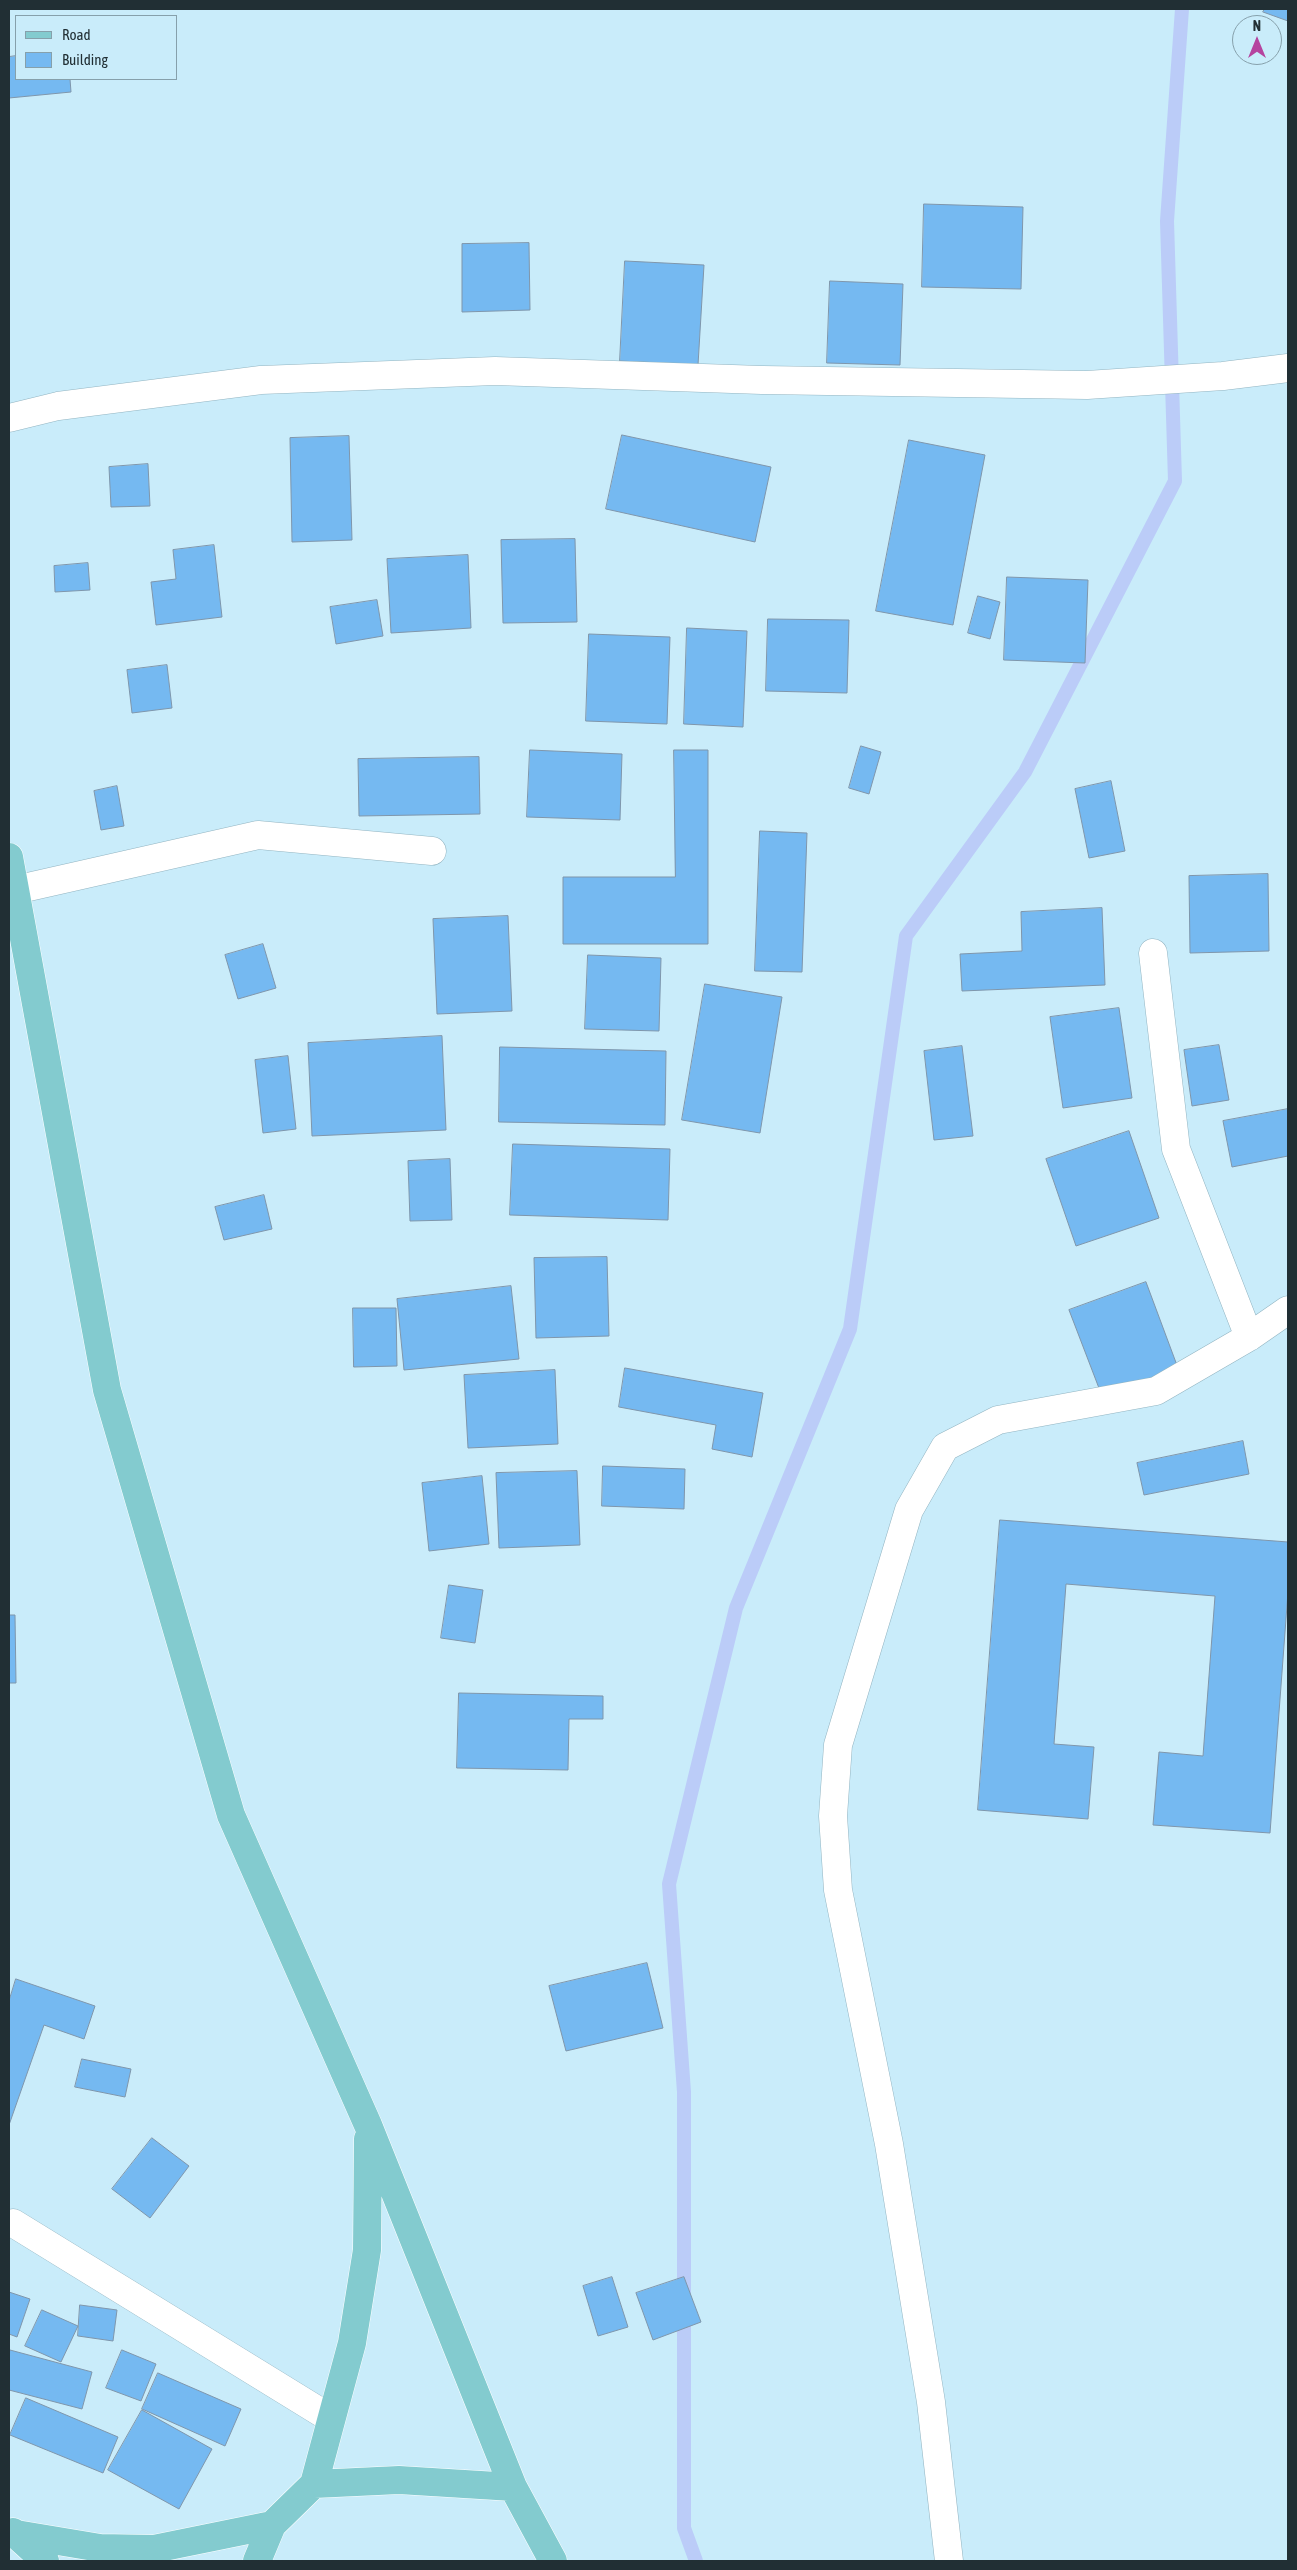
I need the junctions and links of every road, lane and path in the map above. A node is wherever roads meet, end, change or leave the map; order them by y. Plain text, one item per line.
1 (1288, 368) edge
2 (9, 418) edge
3 (432, 851) dead end
4 (9, 857) edge
5 (15, 890) junction
6 (1153, 952) dead end
7 (1288, 1310) edge
8 (1248, 1337) junction
9 (368, 2125) junction
10 (13, 2223) dead end
11 (330, 2418) junction
12 (314, 2484) junction
13 (513, 2487) junction
14 (272, 2525) junction
15 (12, 2531) edge
16 (45, 2561) edge
17 (257, 2561) edge
18 (553, 2561) edge
19 (949, 2561) edge

1 - 2 street
3 - 5 street
4 - 5 main road
5 - 9 main road
6 - 8 street
7 - 8 street
8 - 19 street
9 - 11 main road
9 - 13 main road
10 - 11 street
11 - 12 main road
12 - 13 main road
12 - 14 main road
13 - 18 main road
14 - 15 main road
14 - 17 main road
15 - 16 main road

